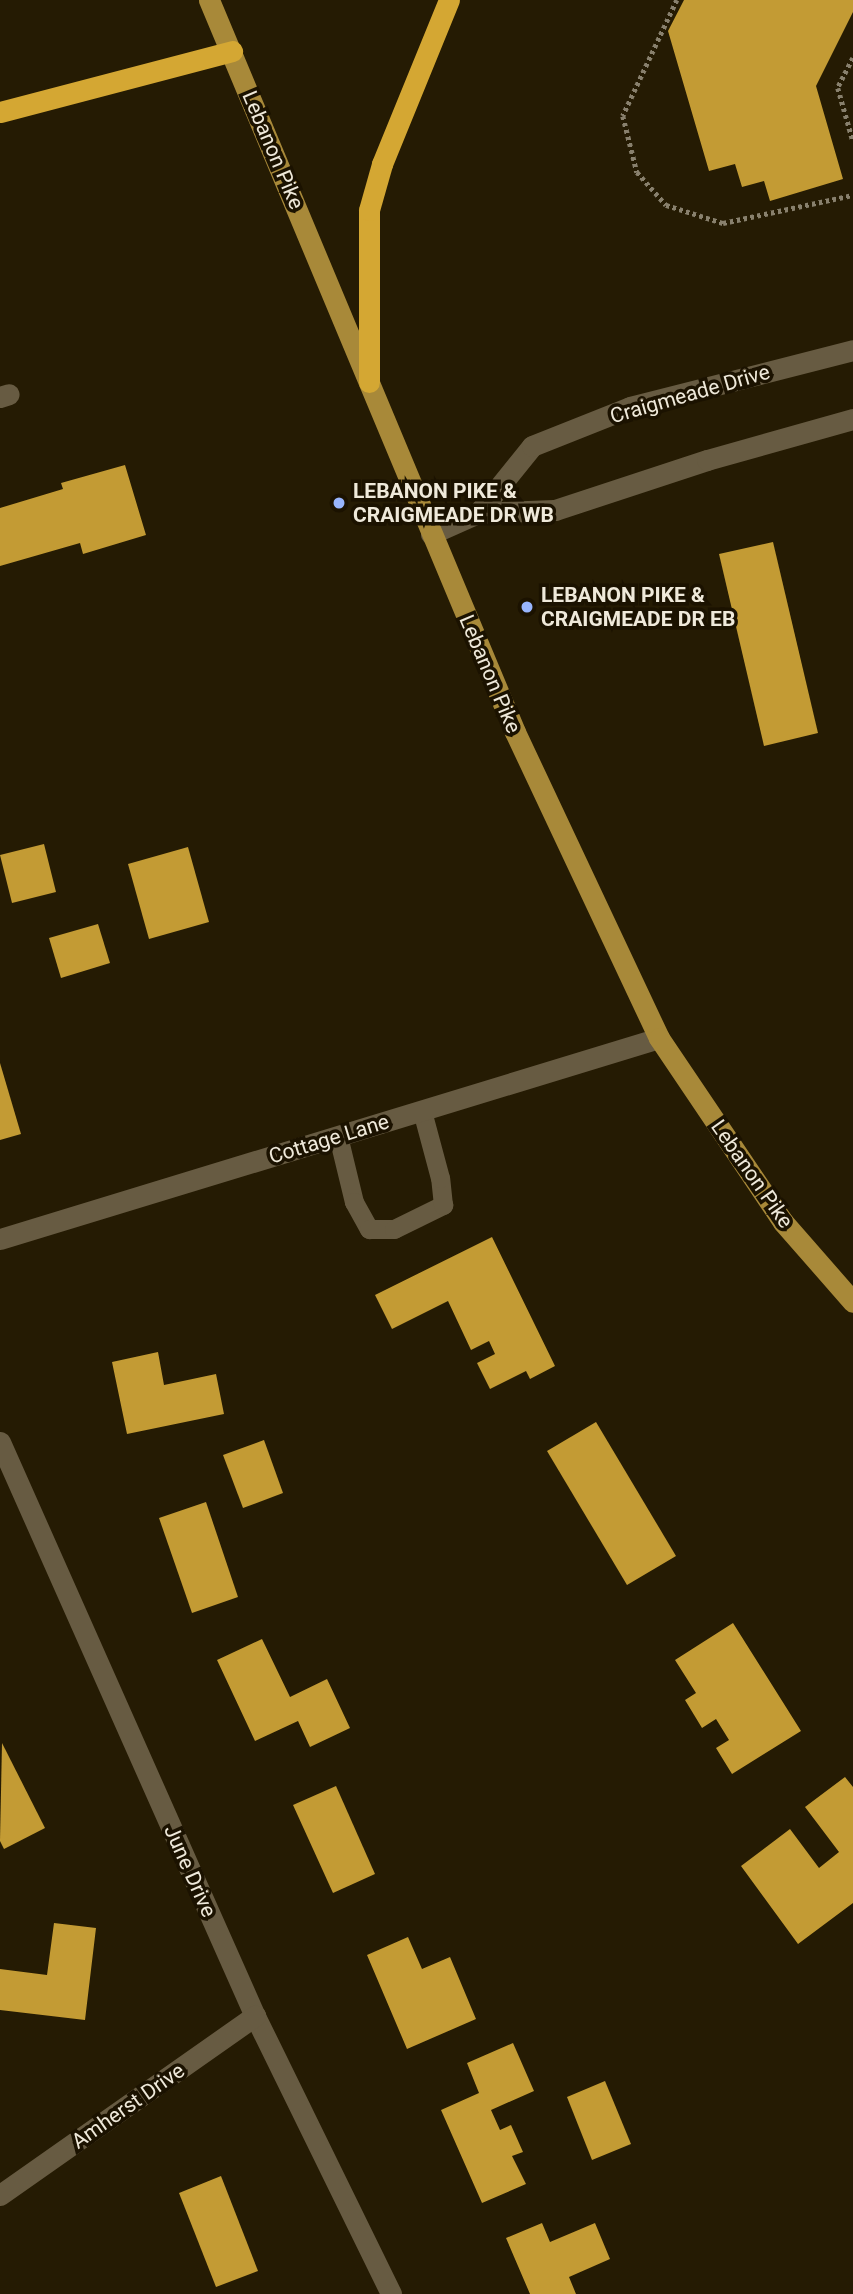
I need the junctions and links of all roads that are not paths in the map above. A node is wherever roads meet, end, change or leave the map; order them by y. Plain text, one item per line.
1 (209, 0) edge
2 (449, 0) edge
3 (232, 51) junction
4 (0, 112) edge
5 (853, 350) edge
6 (369, 382) junction
7 (853, 419) edge
8 (478, 513) junction
9 (431, 534) junction
10 (659, 1038) junction
11 (422, 1111) junction
12 (338, 1136) junction
13 (0, 1239) edge
14 (853, 1303) edge
15 (0, 1442) edge
16 (255, 2016) junction
17 (0, 2195) edge
18 (391, 2294) edge

1 - 3 main road, Lebanon Pike
2 - 6 highway
3 - 4 highway
3 - 6 main road, Lebanon Pike
5 - 8 street, Craigmeade Drive
6 - 9 main road, Lebanon Pike
7 - 8 street, Craigmeade Drive
8 - 9 street, Craigmeade Drive
9 - 10 main road, Lebanon Pike
10 - 11 street, Cottage Lane
10 - 14 main road, Lebanon Pike
11 - 12 street, Cottage Lane
11 - 12 lane
12 - 13 street, Cottage Lane
15 - 16 street, June Drive
16 - 17 street, Amherst Drive
16 - 18 street, June Drive

